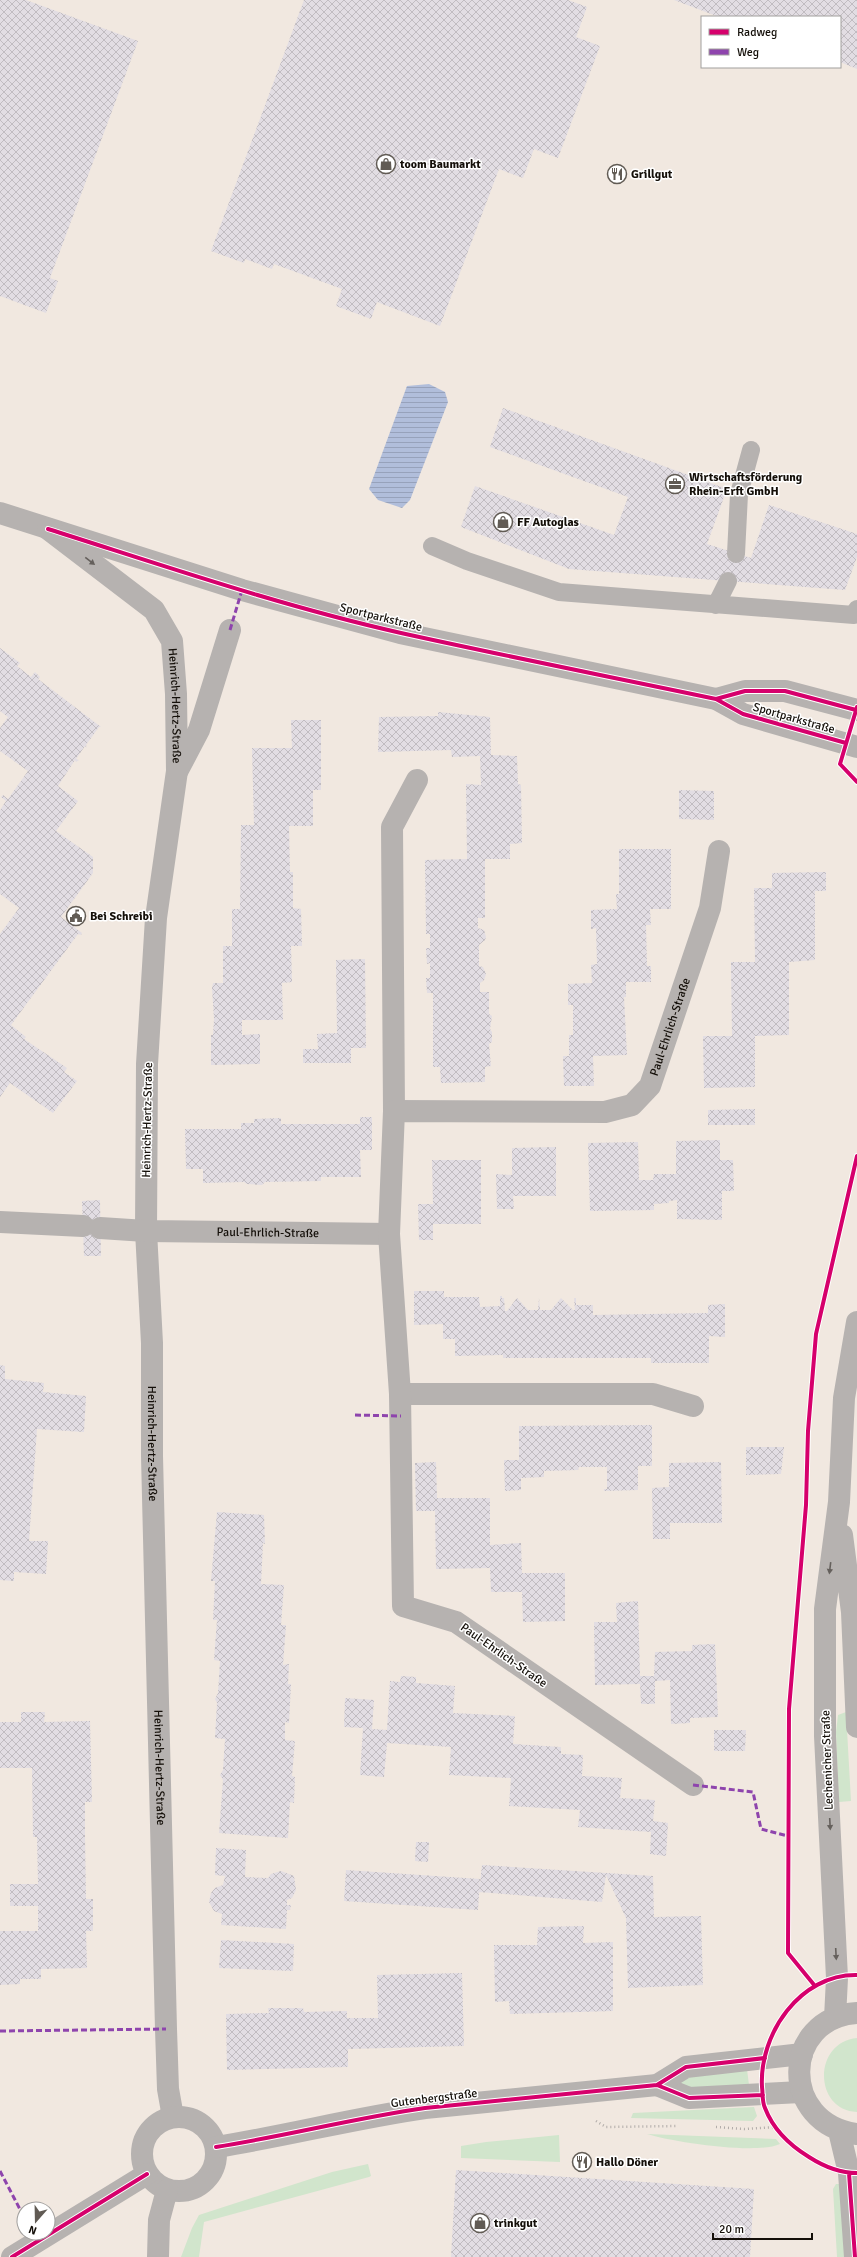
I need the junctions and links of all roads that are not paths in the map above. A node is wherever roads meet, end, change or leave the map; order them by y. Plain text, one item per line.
1 (751, 450) dead end
2 (0, 513) edge
3 (48, 529) junction
4 (432, 546) dead end
5 (736, 554) dead end
6 (728, 581) dead end
7 (716, 605) junction
8 (857, 609) edge
9 (230, 630) dead end
10 (716, 699) junction
11 (857, 710) edge
12 (857, 747) edge
13 (177, 771) junction
14 (417, 780) dead end
15 (719, 851) dead end
16 (394, 1111) junction
17 (0, 1222) edge
18 (146, 1231) junction
19 (389, 1234) junction
20 (857, 1322) edge
21 (400, 1394) junction
22 (693, 1406) dead end
23 (839, 1502) junction
24 (857, 1727) edge
25 (693, 1786) dead end
26 (857, 2013) edge
27 (835, 2018) junction
28 (802, 2054) junction
29 (657, 2085) junction
30 (801, 2092) junction
31 (173, 2117) junction
32 (848, 2133) edge
33 (216, 2147) junction
34 (147, 2174) junction
35 (167, 2190) junction
36 (12, 2257) edge
37 (158, 2257) edge
38 (855, 2257) edge

1 - 5 lane
2 - 3 street, Sportparkstraße
3 - 10 street, Sportparkstraße
3 -> 13 street, Heinrich-Hertz-Straße
4 - 7 lane
6 - 7 lane
7 - 8 lane
9 - 13 street, Heinrich-Hertz-Straße
10 - 11 street, Sportparkstraße
10 - 12 street, Sportparkstraße
13 - 18 street, Heinrich-Hertz-Straße
14 - 16 street, Paul-Ehrlich-Straße
15 - 16 street, Paul-Ehrlich-Straße
16 - 19 street, Paul-Ehrlich-Straße
17 - 18 street, Paul-Ehrlich-Straße
18 - 19 street, Paul-Ehrlich-Straße
18 - 31 street, Heinrich-Hertz-Straße
19 - 21 street, Paul-Ehrlich-Straße
20 - 23 street, Lechenicher Straße
21 - 22 street
21 - 25 street, Paul-Ehrlich-Straße
23 - 24 street, Lechenicher Straße
23 -> 27 street, Lechenicher Straße
26 - 27 street
27 - 28 street
28 - 29 street, Gutenbergstraße
28 - 30 street
29 - 30 street, Gutenbergstraße
29 - 33 street, Gutenbergstraße
30 - 32 street
31 - 33 street
31 - 34 street
32 - 38 street
33 - 35 street
34 - 35 street
34 - 36 street
35 - 37 street

